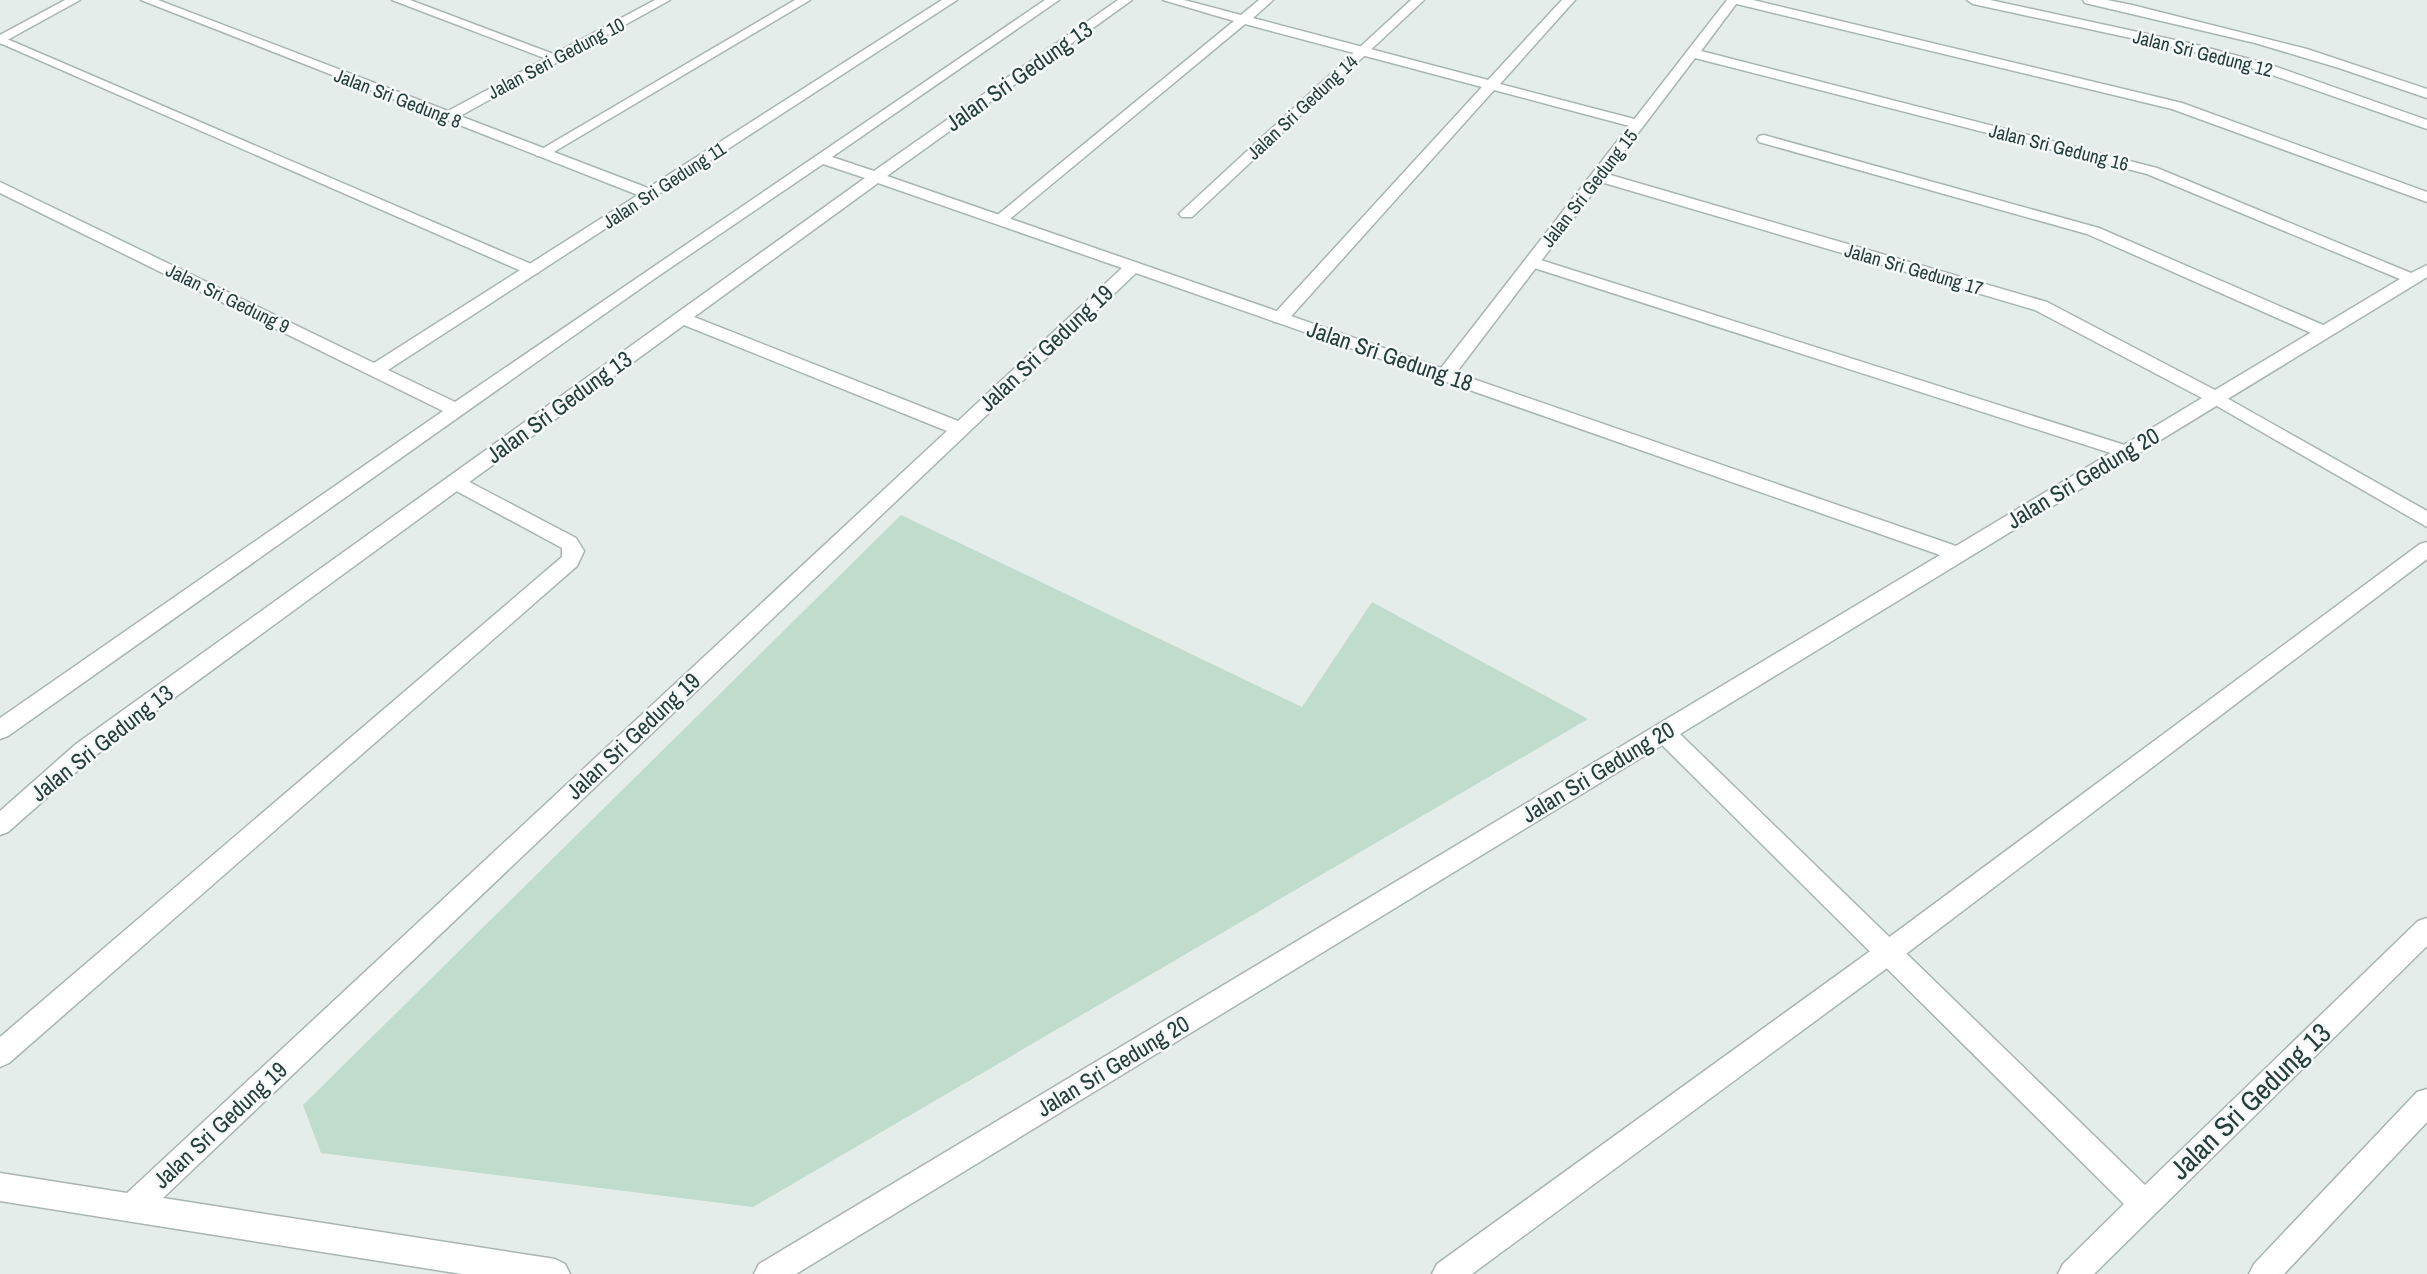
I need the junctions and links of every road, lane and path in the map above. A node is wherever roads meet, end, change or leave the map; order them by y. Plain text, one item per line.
1 (74, 0) edge
2 (147, 0) edge
3 (398, 0) edge
4 (804, 0) edge
5 (951, 0) edge
6 (1053, 0) edge
7 (1126, 0) edge
8 (1169, 0) edge
9 (1267, 0) edge
10 (1418, 0) edge
11 (1569, 0) edge
12 (1735, 0) edge
13 (1973, 0) edge
14 (2089, 0) edge
15 (655, 1) edge
16 (2110, 2) edge
17 (1243, 19) junction
18 (1, 40) edge
19 (1362, 51) junction
20 (1692, 53) junction
21 (557, 58) junction
22 (1492, 85) junction
23 (2427, 94) edge
24 (447, 117) junction
25 (1637, 124) junction
26 (2427, 125) edge
27 (1764, 139) dead end
28 (542, 153) junction
29 (821, 158) junction
30 (1598, 176) junction
31 (876, 177) junction
32 (0, 187) edge
33 (650, 194) junction
34 (2427, 197) edge
35 (1187, 214) dead end
36 (1000, 220) junction
37 (1531, 262) junction
38 (1133, 267) junction
39 (532, 270) junction
40 (2420, 275) edge
41 (682, 318) junction
42 (1280, 318) junction
43 (2324, 332) junction
44 (376, 370) junction
45 (1445, 375) junction
46 (2216, 398) junction
47 (456, 410) junction
48 (960, 429) junction
49 (2127, 452) junction
50 (456, 482) junction
51 (2427, 520) edge
52 (2427, 549) edge
53 (1958, 554) junction
54 (0, 730) edge
55 (1664, 732) junction
56 (0, 825) edge
57 (2427, 929) edge
58 (1889, 952) junction
59 (0, 1054) edge
60 (2427, 1102) edge
61 (0, 1188) edge
62 (2144, 1204) junction
63 (134, 1206) junction
64 (555, 1274) edge
65 (769, 1274) edge
66 (1447, 1274) edge
67 (2073, 1274) edge
68 (2264, 1274) edge

1 - 18 street
2 - 24 street, Jalan Sri Gedung 8
3 - 21 street
4 - 28 street
5 - 33 street, Jalan Sri Gedung 11
6 - 29 street, Jalan Sri Gedung 13
7 - 31 street, Jalan Sri Gedung 13
8 - 17 street
9 - 17 street
10 - 19 street, Jalan Sri Gedung 14
11 - 22 street
12 - 20 street, Jalan Sri Gedung 15
12 - 34 street
13 - 26 street, Jalan Sri Gedung 12
14 - 16 street, Jalan Sri Gedung 12
15 - 21 street, Jalan Seri Gedung 10
16 - 23 street, Jalan Sri Gedung 12
17 - 19 street
17 - 36 street
18 - 39 street
19 - 22 street
19 - 35 street, Jalan Sri Gedung 14
20 - 25 street, Jalan Sri Gedung 15
20 - 40 street, Jalan Sri Gedung 16
21 - 24 street, Jalan Seri Gedung 10
22 - 25 street
22 - 42 street
24 - 28 street, Jalan Sri Gedung 8
25 - 30 street, Jalan Sri Gedung 15
27 - 43 street
28 - 33 street, Jalan Sri Gedung 8
29 - 31 street, Jalan Sri Gedung 18
29 - 47 street, Jalan Sri Gedung 13
30 - 37 street, Jalan Sri Gedung 15
30 - 46 street, Jalan Sri Gedung 17
31 - 36 street, Jalan Sri Gedung 18
31 - 41 street, Jalan Sri Gedung 13
32 - 44 street, Jalan Sri Gedung 9
33 - 39 street, Jalan Sri Gedung 11
36 - 38 street, Jalan Sri Gedung 18
37 - 45 street, Jalan Sri Gedung 15
37 - 49 street
38 - 42 street, Jalan Sri Gedung 18
38 - 48 street, Jalan Sri Gedung 19
39 - 44 street, Jalan Sri Gedung 11
40 - 43 street, Jalan Sri Gedung 20
41 - 48 street
41 - 50 street, Jalan Sri Gedung 13
42 - 45 street, Jalan Sri Gedung 18
43 - 46 street, Jalan Sri Gedung 20
44 - 47 street, Jalan Sri Gedung 9
45 - 53 street, Jalan Sri Gedung 18
46 - 49 street, Jalan Sri Gedung 20
46 - 51 street, Jalan Sri Gedung 17
47 - 54 street, Jalan Sri Gedung 13
48 - 63 street, Jalan Sri Gedung 19
49 - 53 street, Jalan Sri Gedung 20
50 - 56 street, Jalan Sri Gedung 13
50 - 59 street
52 - 58 street
53 - 55 street, Jalan Sri Gedung 20
55 - 58 street
55 - 65 street, Jalan Sri Gedung 20
57 - 62 street, Jalan Sri Gedung 13
58 - 62 street
58 - 66 street
60 - 68 street
61 - 63 street
62 - 67 street, Jalan Sri Gedung 13
63 - 64 street

